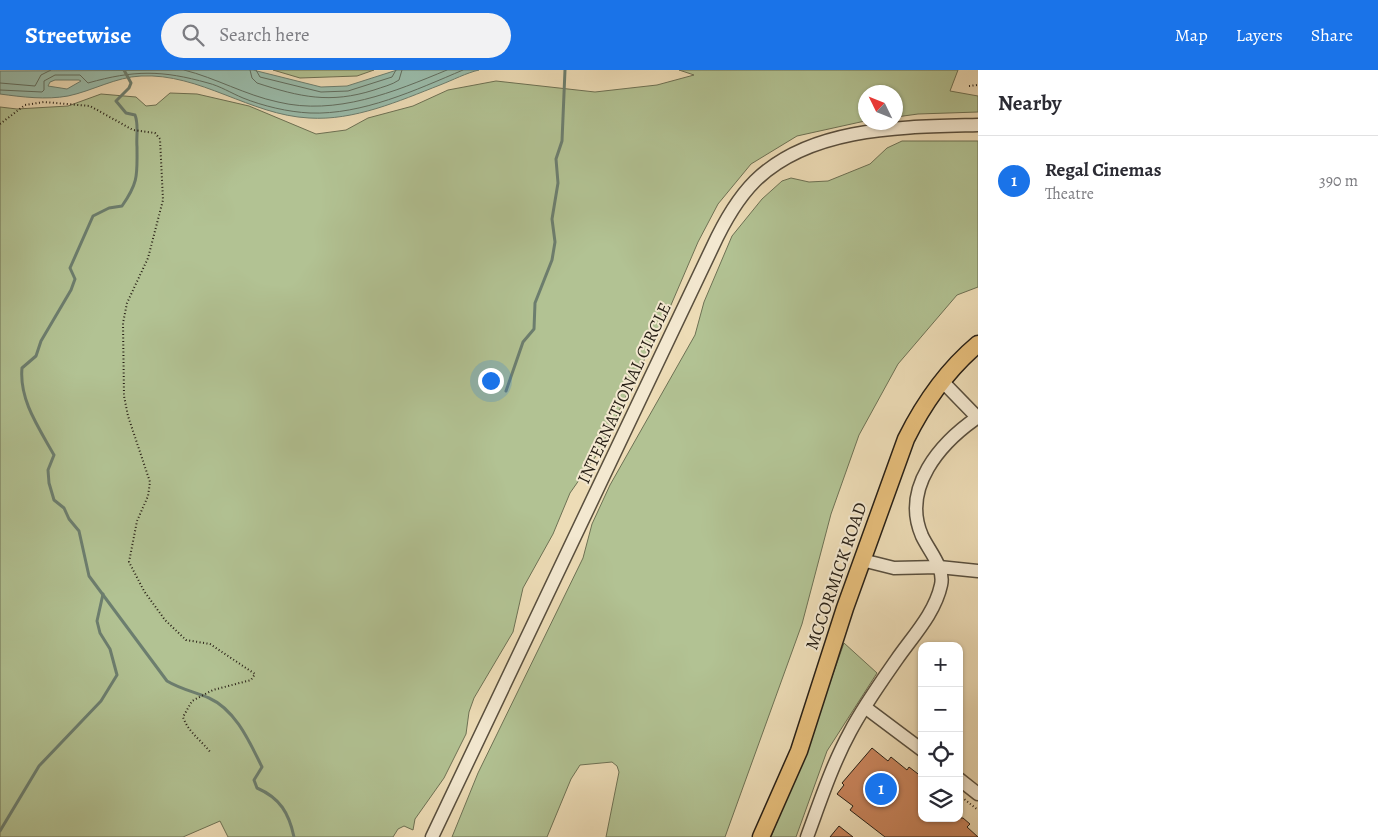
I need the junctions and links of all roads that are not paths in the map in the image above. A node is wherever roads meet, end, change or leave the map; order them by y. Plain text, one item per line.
1 (978, 125) edge
2 (978, 344) edge
3 (942, 381) junction
4 (978, 417) edge
5 (862, 560) junction
6 (939, 567) junction
7 (978, 571) edge
8 (866, 708) junction
9 (918, 747) edge
10 (963, 782) edge
11 (978, 794) edge
12 (432, 837) edge
13 (761, 837) edge
14 (807, 837) edge

1 - 12 street, INTERNATIONAL CIRCLE
2 - 3 main road, MCCORMICK ROAD
3 - 4 street
3 - 5 main road, MCCORMICK ROAD
4 - 6 street
5 - 6 street
5 - 13 main road, MCCORMICK ROAD
6 - 7 street
6 - 8 street
8 - 9 street
8 - 14 street
10 - 11 street

